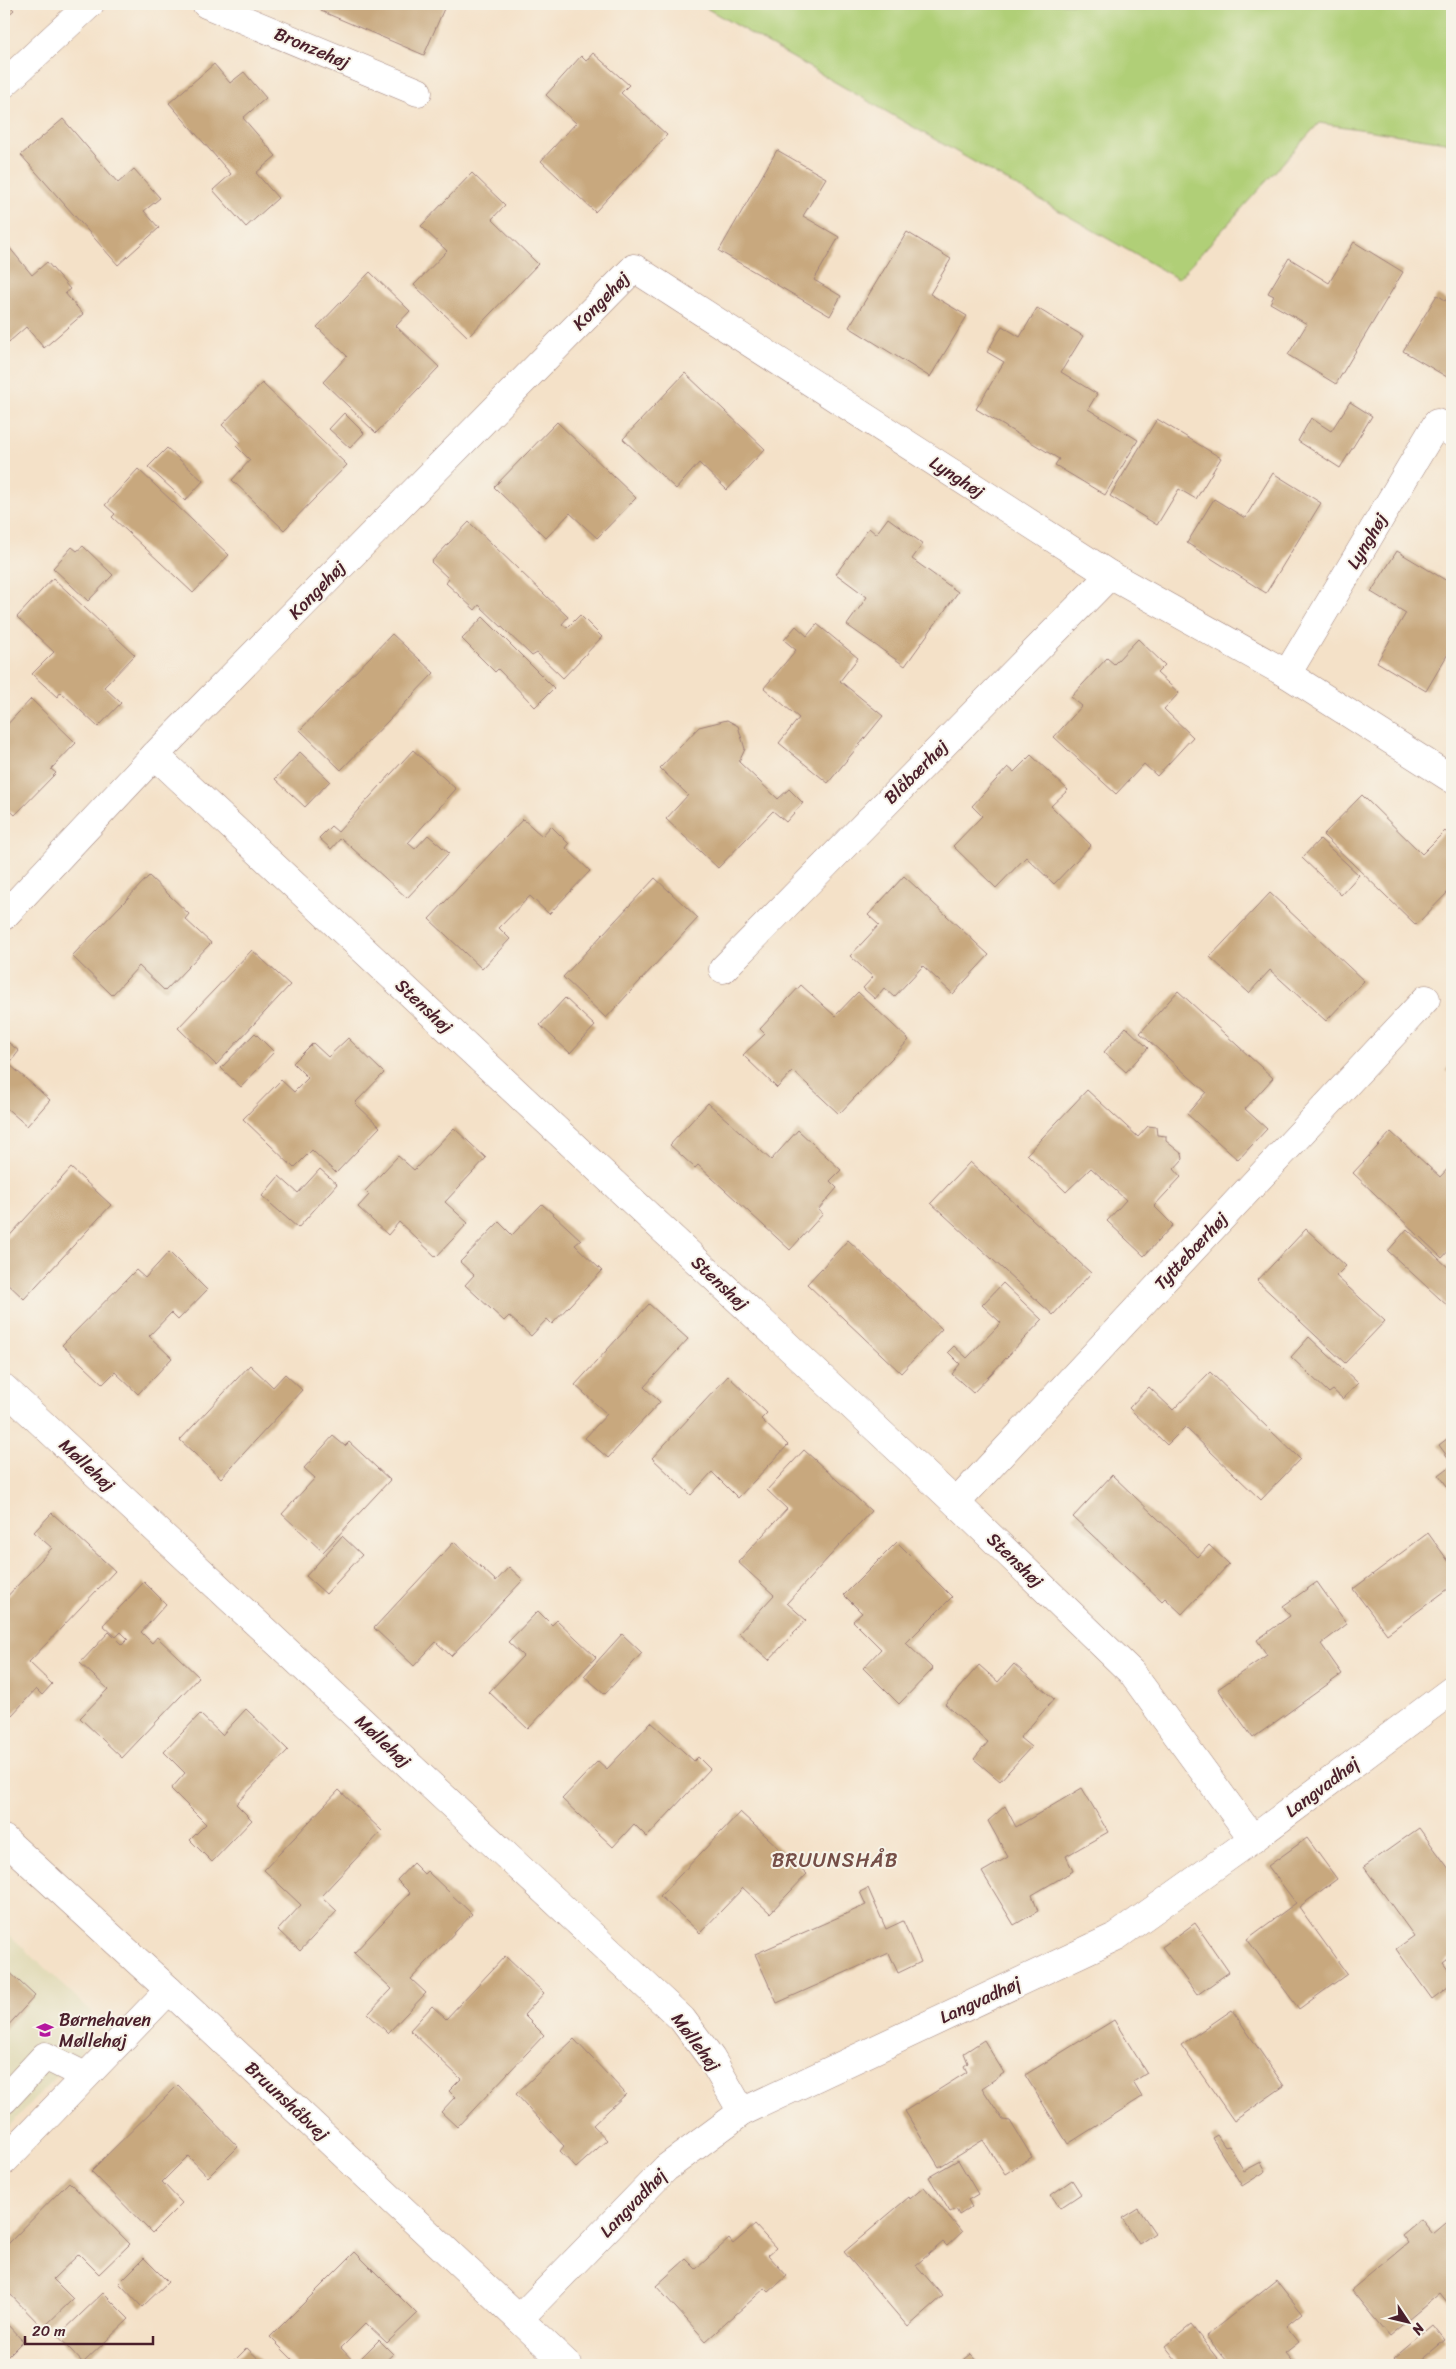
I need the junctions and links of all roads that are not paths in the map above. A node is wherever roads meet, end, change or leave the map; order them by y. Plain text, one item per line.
1 (90, 4) edge
2 (206, 4) edge
3 (4, 84) edge
4 (418, 92) dead end
5 (634, 268) joint
6 (1452, 432) edge
7 (1110, 575) junction
8 (1287, 674) junction
9 (155, 755) junction
10 (1452, 779) edge
11 (4, 916) edge
12 (723, 969) dead end
13 (1426, 999) dead end
14 (4, 1388) edge
15 (956, 1503) junction
16 (1452, 1690) edge
17 (4, 1839) edge
18 (1253, 1839) junction
19 (168, 1990) junction
20 (85, 2076) junction
21 (4, 2100) edge
22 (742, 2112) junction
23 (4, 2161) edge
24 (519, 2319) junction
25 (568, 2365) edge

1 - 3 street
2 - 4 street, Bronzehøj
5 - 7 street, Lynghøj
5 - 9 street, Kongehøj
6 - 8 street, Lynghøj
7 - 8 street, Lynghøj
7 - 12 street, Blåbærhøj
8 - 10 street, Lynghøj
9 - 11 street, Kongehøj
9 - 15 street, Stenshøj
13 - 15 street, Tyttebærhøj
14 - 22 street, Møllehøj
15 - 18 street, Stenshøj
16 - 18 street, Langvadhøj
17 - 19 street, Bruunshåbvej
18 - 22 street, Langvadhøj
19 - 20 street
19 - 24 street, Bruunshåbvej
20 - 21 street
20 - 23 street
22 - 24 street, Langvadhøj
24 - 25 street, Bruunshåbvej

